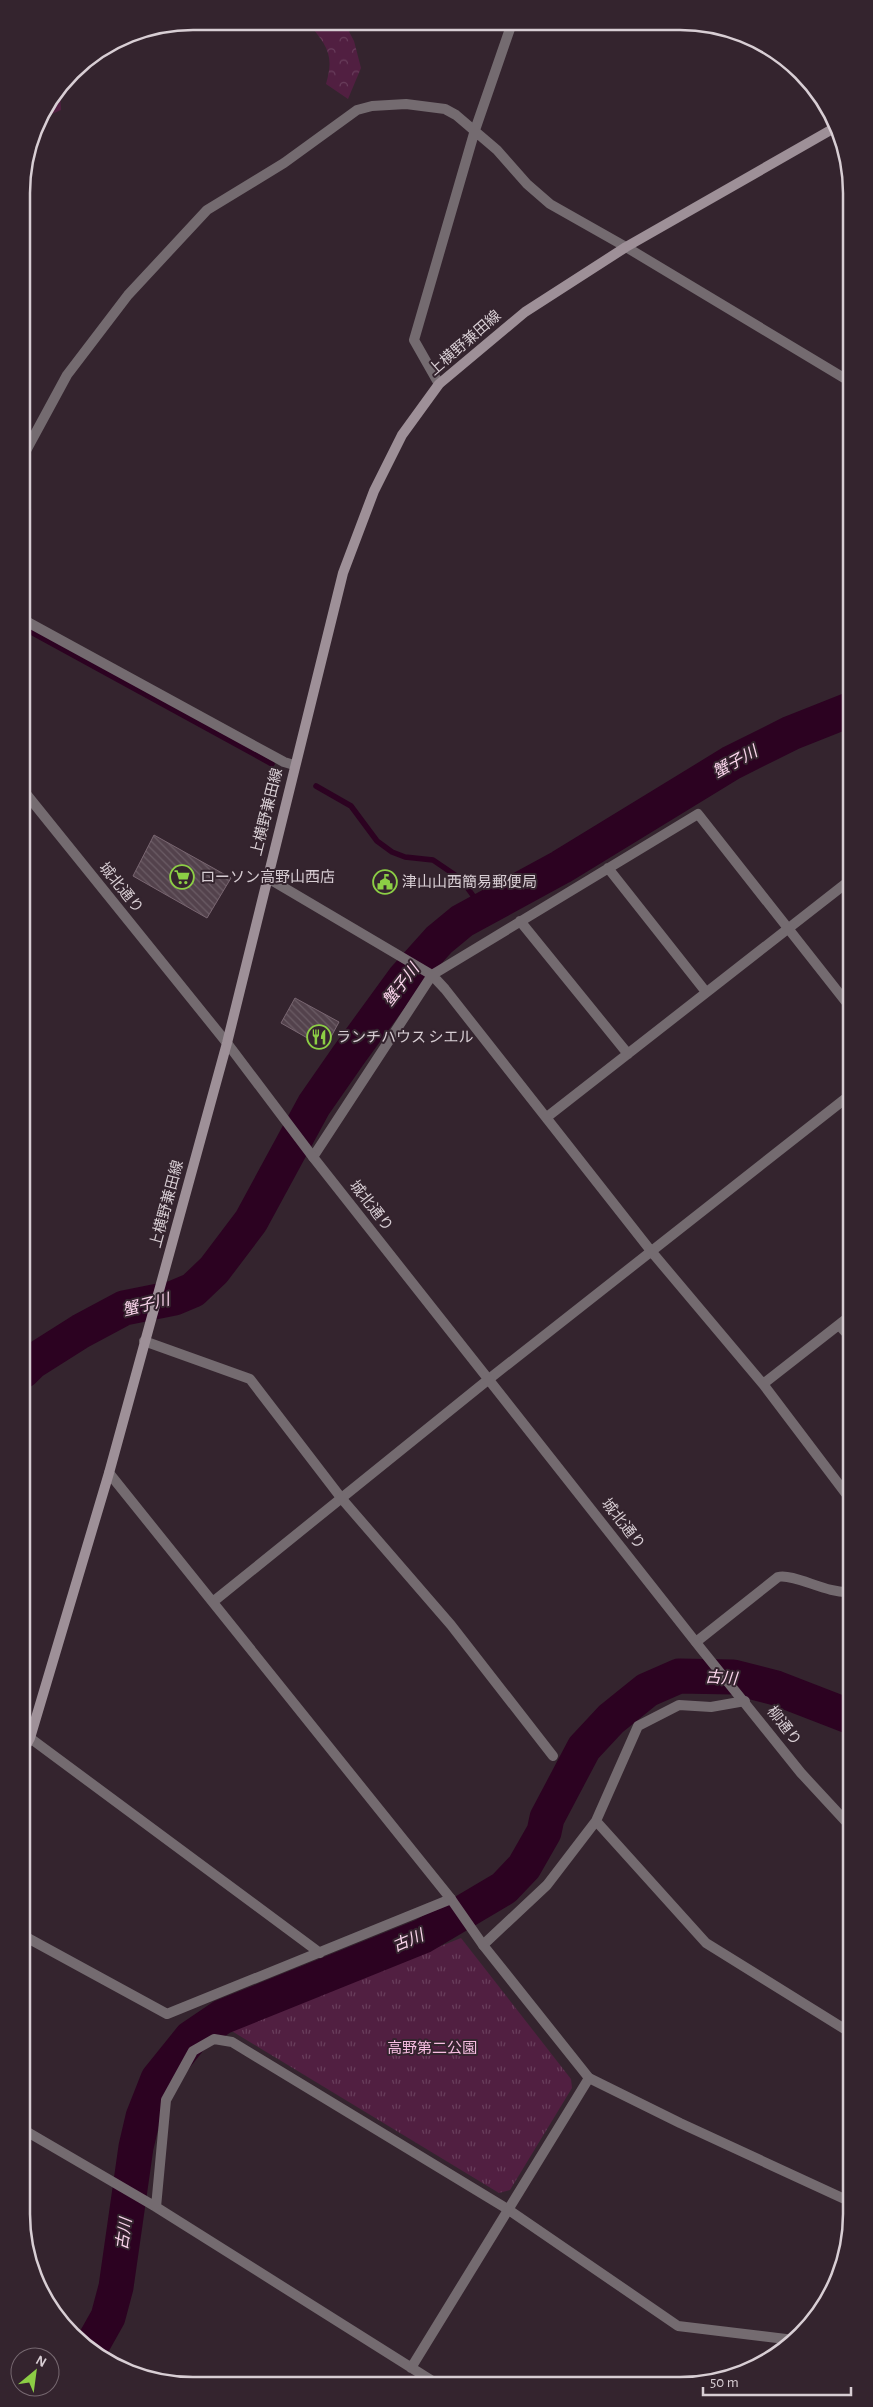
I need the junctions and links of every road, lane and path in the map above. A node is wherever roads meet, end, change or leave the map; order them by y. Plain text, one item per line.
1 (510, 30) edge
2 (475, 130) junction
3 (830, 130) edge
4 (626, 247) junction
5 (843, 378) edge
6 (439, 384) junction
7 (30, 443) edge
8 (30, 623) edge
9 (294, 765) junction
10 (30, 800) edge
11 (608, 868) junction
12 (266, 877) junction
13 (843, 886) edge
14 (520, 921) junction
15 (789, 928) junction
16 (432, 975) junction
17 (706, 992) junction
18 (843, 998) edge
19 (227, 1044) junction
20 (628, 1054) junction
21 (843, 1100) edge
22 (547, 1117) junction
23 (310, 1153) junction
24 (651, 1251) junction
25 (843, 1322) edge
26 (839, 1325) junction
27 (843, 1329) edge
28 (144, 1341) junction
29 (489, 1379) junction
30 (763, 1384) junction
31 (109, 1473) junction
32 (843, 1490) edge
33 (342, 1499) junction
34 (843, 1591) edge
35 (214, 1602) junction
36 (699, 1646) junction
37 (743, 1699) junction
38 (30, 1738) joint
39 (553, 1756) dead end
40 (843, 1818) edge
41 (596, 1821) junction
42 (452, 1899) junction
43 (30, 1939) edge
44 (483, 1945) junction
45 (320, 1953) junction
46 (843, 2027) edge
47 (589, 2078) junction
48 (30, 2134) edge
49 (843, 2198) edge
50 (156, 2207) junction
51 (509, 2210) junction
52 (784, 2339) edge
53 (411, 2368) junction
54 (426, 2377) edge

1 - 2 street
2 - 4 street
2 - 6 street
2 - 7 street
3 - 4 main road, 上横野兼田線
4 - 5 street
4 - 6 main road, 上横野兼田線
6 - 9 main road, 上横野兼田線
8 - 9 street
9 - 12 main road, 上横野兼田線
10 - 19 street, 城北通り
11 - 14 street
11 - 15 street
11 - 17 street
12 - 16 street
12 - 19 main road, 上横野兼田線
13 - 15 street
14 - 16 street
14 - 20 street
15 - 17 street
15 - 18 street
16 - 22 street
16 - 23 street
17 - 20 street
19 - 23 street, 城北通り
19 - 28 main road, 上横野兼田線
20 - 22 street
21 - 24 street
22 - 24 street
23 - 29 street, 城北通り
24 - 29 street
24 - 30 street
25 - 26 street
26 - 27 street
26 - 30 street
28 - 31 main road, 上横野兼田線
28 - 33 street
29 - 33 street
29 - 36 street, 城北通り
30 - 32 street
31 - 35 street
31 - 38 main road, 上横野兼田線
33 - 35 street
33 - 39 street
34 - 36 street
35 - 42 street
36 - 37 street, 柳通り
37 - 40 street, 柳通り
37 - 41 street
38 - 45 street
41 - 44 street
41 - 46 street
42 - 44 street
42 - 45 street
43 - 45 street
44 - 47 street
47 - 49 street
47 - 51 street
48 - 50 street
50 - 51 street
50 - 53 street
51 - 52 street
51 - 53 street
53 - 54 street

